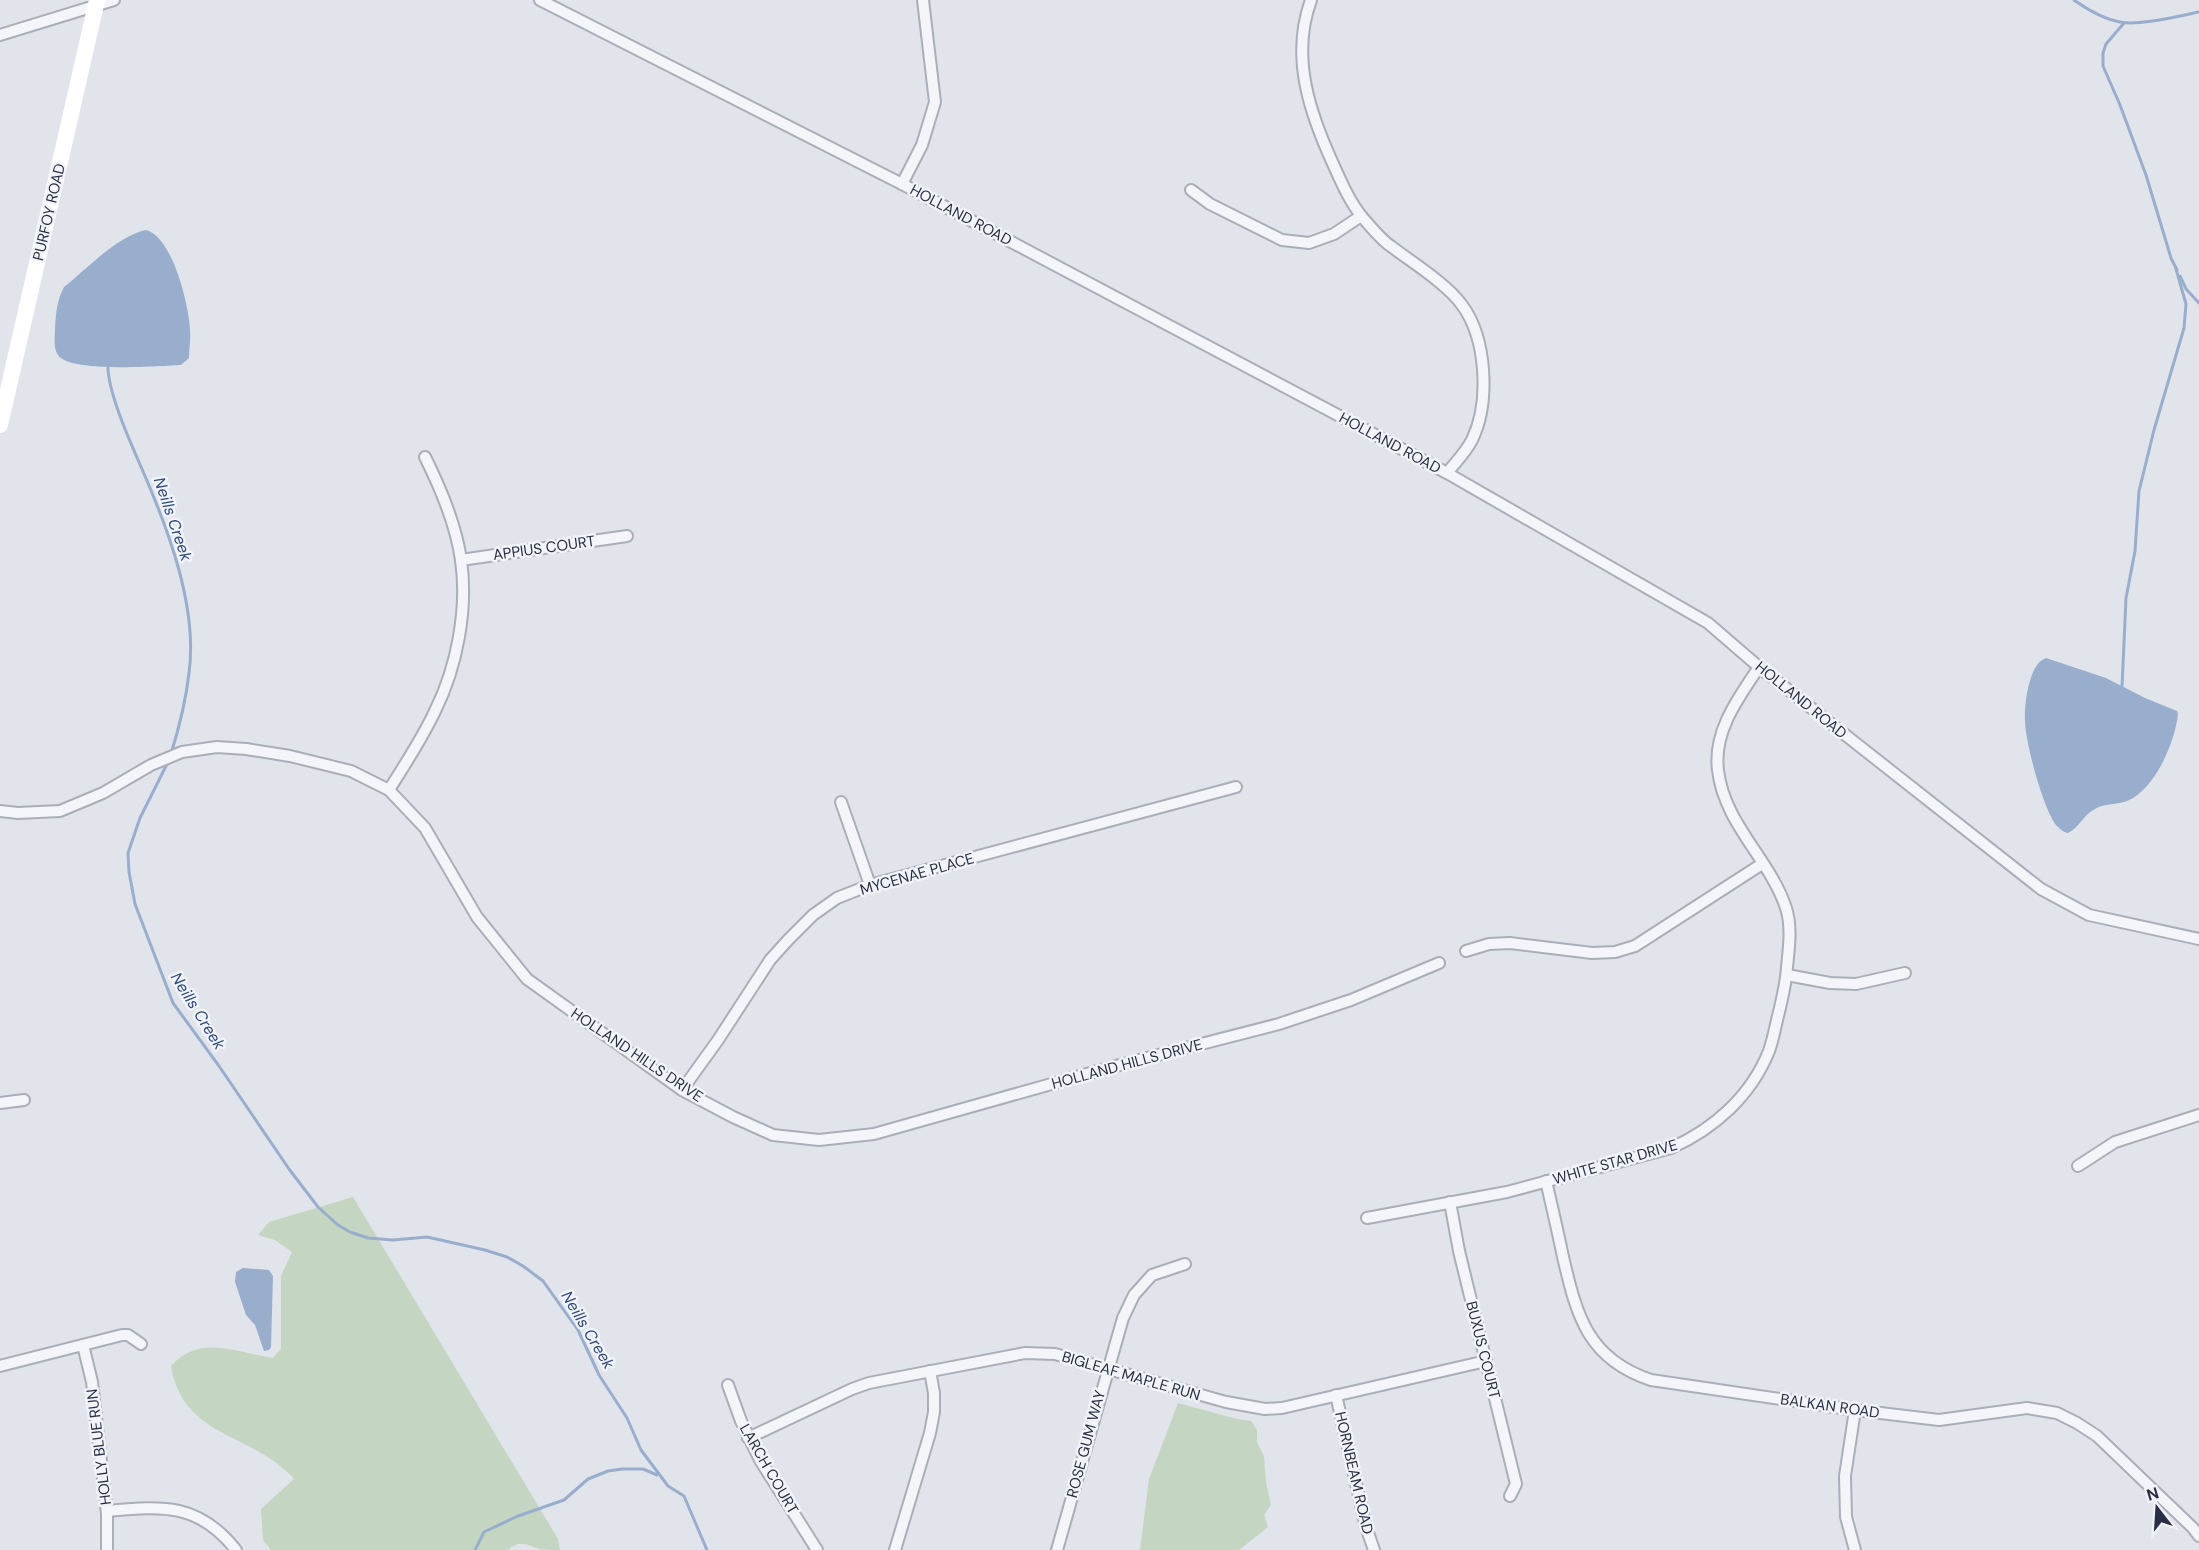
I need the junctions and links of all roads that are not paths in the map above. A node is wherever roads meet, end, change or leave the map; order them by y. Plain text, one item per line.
1 (114, 0) edge
2 (540, 0) edge
3 (923, 0) edge
4 (1309, 1) edge
5 (96, 3) edge
6 (0, 34) edge
7 (902, 184) junction
8 (1191, 190) dead end
9 (1361, 216) junction
10 (0, 424) edge
11 (425, 457) dead end
12 (1447, 473) junction
13 (627, 536) dead end
14 (461, 560) junction
15 (1759, 667) junction
16 (1236, 787) dead end
17 (389, 790) junction
18 (841, 802) dead end
19 (0, 811) edge
20 (1762, 864) junction
21 (870, 885) junction
22 (2199, 939) edge
23 (1466, 951) dead end
24 (1439, 963) dead end
25 (1905, 974) dead end
26 (1787, 975) junction
27 (682, 1090) junction
28 (24, 1100) dead end
29 (0, 1103) edge
30 (2199, 1115) edge
31 (2078, 1166) dead end
32 (1546, 1181) junction
33 (1450, 1202) junction
34 (1367, 1218) dead end
35 (1185, 1264) dead end
36 (141, 1344) dead end
37 (82, 1345) junction
38 (1486, 1361) junction
39 (0, 1366) edge
40 (1107, 1369) junction
41 (930, 1371) junction
42 (728, 1385) dead end
43 (1336, 1395) junction
44 (1855, 1410) junction
45 (748, 1438) junction
46 (1510, 1496) dead end
47 (106, 1511) junction
48 (2199, 1536) edge
49 (107, 1550) edge
50 (236, 1550) edge
51 (817, 1550) edge
52 (895, 1550) edge
53 (1057, 1550) edge
54 (1374, 1550) edge
55 (1855, 1550) edge

1 - 5 street
2 - 7 street, HOLLAND ROAD
3 - 7 street
4 - 9 street
5 - 6 street
5 - 10 street, PURFOY ROAD
7 - 12 street, HOLLAND ROAD
8 - 9 street
9 - 12 street
11 - 14 street
12 - 15 street, HOLLAND ROAD
13 - 14 street, APPIUS COURT
14 - 17 street
15 - 20 street, WHITE STAR DRIVE
15 - 22 street, HOLLAND ROAD
16 - 21 street, MYCENAE PLACE
17 - 19 street, HOLLAND HILLS DRIVE
17 - 27 street, HOLLAND HILLS DRIVE
18 - 21 street
20 - 23 street
20 - 26 street, WHITE STAR DRIVE
21 - 27 street, MYCENAE PLACE
24 - 27 street, HOLLAND HILLS DRIVE
25 - 26 street
26 - 32 street, WHITE STAR DRIVE
28 - 29 street
30 - 31 street
32 - 33 street, WHITE STAR DRIVE
32 - 44 street, BALKAN ROAD
33 - 34 street, WHITE STAR DRIVE
33 - 38 street, BUXUS COURT
35 - 40 street, ROSE GUM WAY
36 - 37 street
37 - 39 street
37 - 47 street, HOLLY BLUE RUN
38 - 43 street, BIGLEAF MAPLE RUN
38 - 46 street, BUXUS COURT
40 - 41 street, BIGLEAF MAPLE RUN
40 - 43 street, BIGLEAF MAPLE RUN
40 - 53 street, ROSE GUM WAY
41 - 45 street, BIGLEAF MAPLE RUN
41 - 52 street
42 - 45 street, LARCH COURT
43 - 54 street, HORNBEAM ROAD
44 - 48 street, BALKAN ROAD
44 - 55 street
45 - 51 street, LARCH COURT
47 - 49 street, HOLLY BLUE RUN
47 - 50 street

